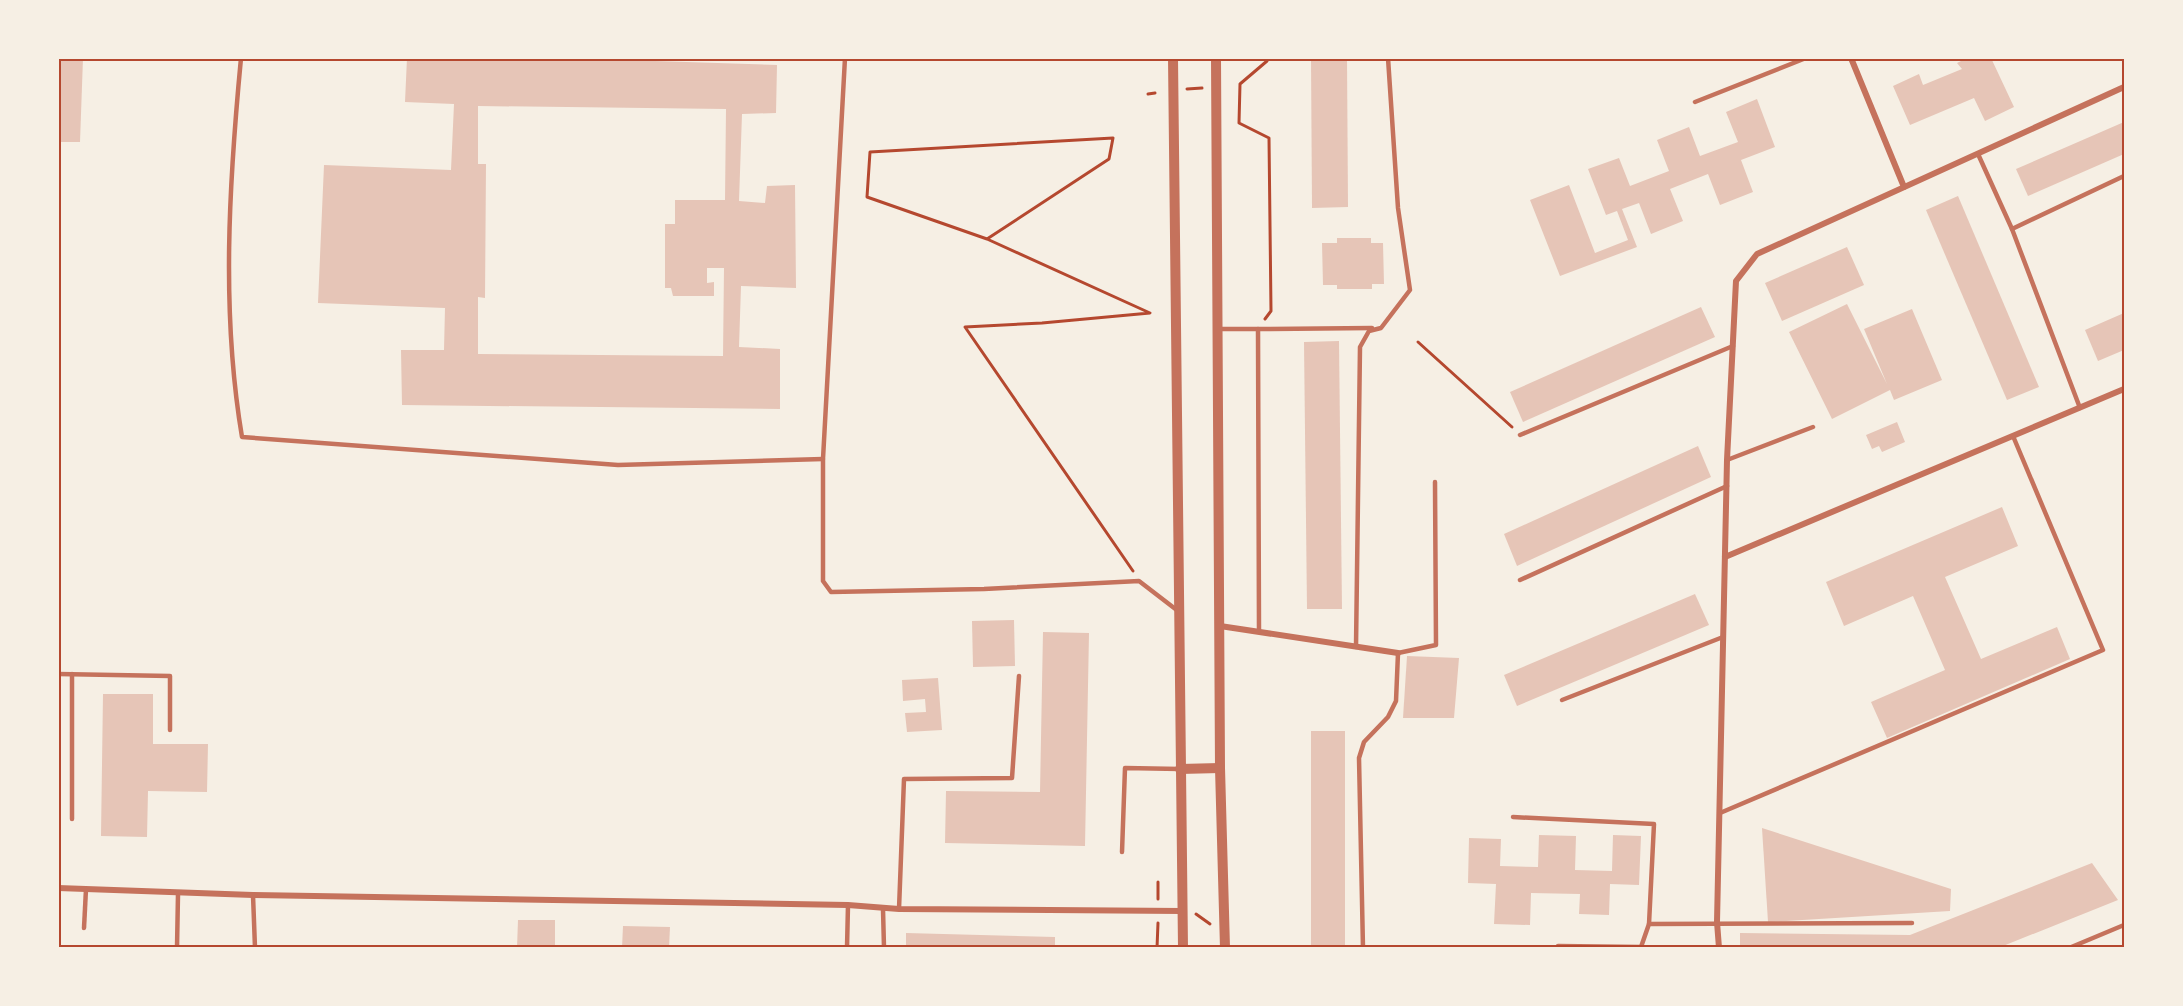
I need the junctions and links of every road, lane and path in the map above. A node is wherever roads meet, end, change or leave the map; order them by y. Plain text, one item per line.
1 (241, 58) edge
2 (845, 58) edge
3 (1173, 58) edge
4 (1216, 58) edge
5 (1267, 58) edge
6 (1388, 58) edge
7 (1806, 58) edge
8 (1851, 58) edge
9 (1240, 84) junction
10 (1234, 85) dead end
11 (2124, 87) edge
12 (1206, 88) dead end
13 (1182, 89) dead end
14 (1155, 93) dead end
15 (1148, 94) dead end
16 (1695, 102) dead end
17 (1978, 154) junction
18 (2124, 176) edge
19 (1904, 187) junction
20 (2012, 228) junction
21 (987, 239) junction
22 (1381, 328) junction
23 (1219, 329) junction
24 (1258, 329) junction
25 (1418, 342) dead end
26 (1733, 346) junction
27 (2124, 389) edge
28 (2080, 408) junction
29 (1813, 427) dead end
30 (1520, 435) joint
31 (2013, 436) junction
32 (823, 459) junction
33 (1727, 460) junction
34 (1434, 482) dead end
35 (1727, 486) junction
36 (1725, 557) junction
37 (1520, 580) dead end
38 (1139, 581) junction
39 (1178, 611) junction
40 (1220, 626) junction
41 (1259, 633) junction
42 (1724, 637) junction
43 (1356, 647) junction
44 (1398, 653) junction
45 (58, 674) edge
46 (72, 674) junction
47 (1019, 676) dead end
48 (1562, 700) dead end
49 (170, 730) dead end
50 (1220, 768) junction
51 (1180, 769) junction
52 (1720, 813) junction
53 (1513, 817) dead end
54 (72, 819) dead end
55 (1122, 852) dead end
56 (58, 888) edge
57 (86, 889) junction
58 (178, 894) junction
59 (254, 895) junction
60 (848, 905) junction
61 (883, 909) junction
62 (899, 909) junction
63 (1187, 911) junction
64 (1717, 922) junction
65 (1912, 923) dead end
66 (1649, 924) junction
67 (2124, 925) edge
68 (1212, 926) dead end
69 (84, 928) dead end
70 (1558, 946) edge
71 (177, 948) edge
72 (255, 948) edge
73 (847, 948) edge
74 (885, 948) edge
75 (1183, 948) edge
76 (1225, 948) edge
77 (1363, 948) edge
78 (1719, 948) edge
79 (2069, 948) edge

1 - 32 lane
2 - 32 lane
3 - 39 street
4 - 23 street
5 - 9 path
6 - 22 lane
7 - 16 lane
8 - 19 street
9 - 10 path
9 - 24 path
11 - 17 street
12 - 13 path
14 - 15 path
17 - 19 street
17 - 20 lane
18 - 20 lane
19 - 26 street
20 - 28 lane
21 - 21 path
21 - 38 path
22 - 24 lane
22 - 43 lane
23 - 24 lane
23 - 40 street
24 - 41 lane
25 - 30 path
26 - 30 lane
26 - 33 street
27 - 28 street
28 - 31 street
29 - 33 lane
31 - 36 street
31 - 52 lane
32 - 38 lane
33 - 35 street
34 - 44 lane
35 - 36 street
35 - 37 lane
36 - 42 street
38 - 39 lane
39 - 51 street
40 - 41 street
40 - 50 street
41 - 43 street
42 - 48 lane
42 - 52 street
43 - 44 street
44 - 77 lane
45 - 46 lane
46 - 49 lane
46 - 54 lane
47 - 62 lane
50 - 51 street
50 - 76 street
51 - 55 lane
51 - 63 street
52 - 64 street
53 - 66 lane
56 - 57 street
57 - 58 street
57 - 69 lane
58 - 59 street
58 - 71 lane
59 - 60 street
59 - 72 lane
60 - 61 street
60 - 73 lane
61 - 62 street
61 - 74 lane
62 - 63 street
63 - 68 path
63 - 75 street
64 - 65 lane
64 - 66 lane
64 - 78 street
66 - 70 lane
67 - 79 lane

